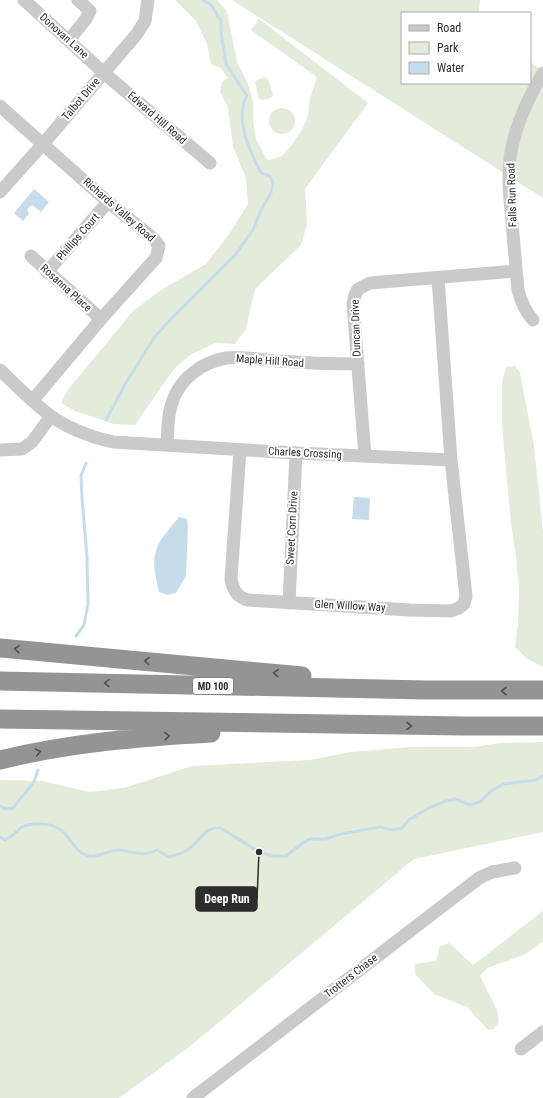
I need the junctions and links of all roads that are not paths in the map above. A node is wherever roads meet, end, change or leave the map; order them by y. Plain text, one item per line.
1 (24, 0) edge
2 (78, 0) edge
3 (148, 0) edge
4 (69, 40) junction
5 (104, 73) junction
6 (543, 73) edge
7 (0, 106) edge
8 (43, 144) junction
9 (210, 164) dead end
10 (0, 192) edge
11 (108, 202) junction
12 (31, 256) dead end
13 (516, 271) junction
14 (48, 272) junction
15 (438, 278) junction
16 (101, 319) junction
17 (533, 320) dead end
18 (358, 364) junction
19 (0, 370) edge
20 (33, 400) junction
21 (51, 416) junction
22 (167, 445) junction
23 (0, 450) edge
24 (240, 450) junction
25 (296, 453) junction
26 (365, 456) junction
27 (451, 460) junction
28 (289, 603) junction
29 (0, 648) edge
30 (0, 682) edge
31 (426, 690) junction
32 (543, 690) edge
33 (0, 719) edge
34 (370, 725) junction
35 (543, 726) edge
36 (0, 760) edge
37 (515, 868) dead end
38 (543, 1032) edge
39 (521, 1049) dead end
40 (193, 1098) edge

1 - 4 street, Donovan Lane
2 - 4 street
3 - 5 street, Talbot Drive
4 - 5 street, Donovan Lane
5 - 8 street, Talbot Drive
5 - 9 street, Edward Hill Road
6 - 13 street, Falls Run Road
7 - 8 street, Richards Valley Road
8 - 10 street, Talbot Drive
8 - 11 street, Richards Valley Road
11 - 14 street, Phillips Court
11 - 16 street, Richards Valley Road
12 - 14 street, Rosanna Place
13 - 15 street, Duncan Drive
13 - 17 street, Falls Run Road
14 - 16 street, Rosanna Place
15 - 18 street, Duncan Drive
15 - 27 street
16 - 20 street, Richards Valley Road
18 - 22 street, Maple Hill Road
18 - 26 street, Duncan Drive
19 - 20 street, Charles Crossing
20 - 21 street, Charles Crossing
21 - 22 street, Charles Crossing
21 - 23 street
22 - 24 street, Charles Crossing
24 - 25 street, Charles Crossing
24 - 28 street, Glen Willow Way
25 - 26 street, Charles Crossing
25 - 28 street, Sweet Corn Drive
26 - 27 street, Charles Crossing
27 - 28 street, Glen Willow Way
31 -> 29 highway
31 -> 30 highway, MD 100
32 -> 31 highway, MD 100
33 - 34 highway
34 -> 35 highway
36 -> 34 highway
37 - 40 street, Trotters Chase
38 - 39 street

